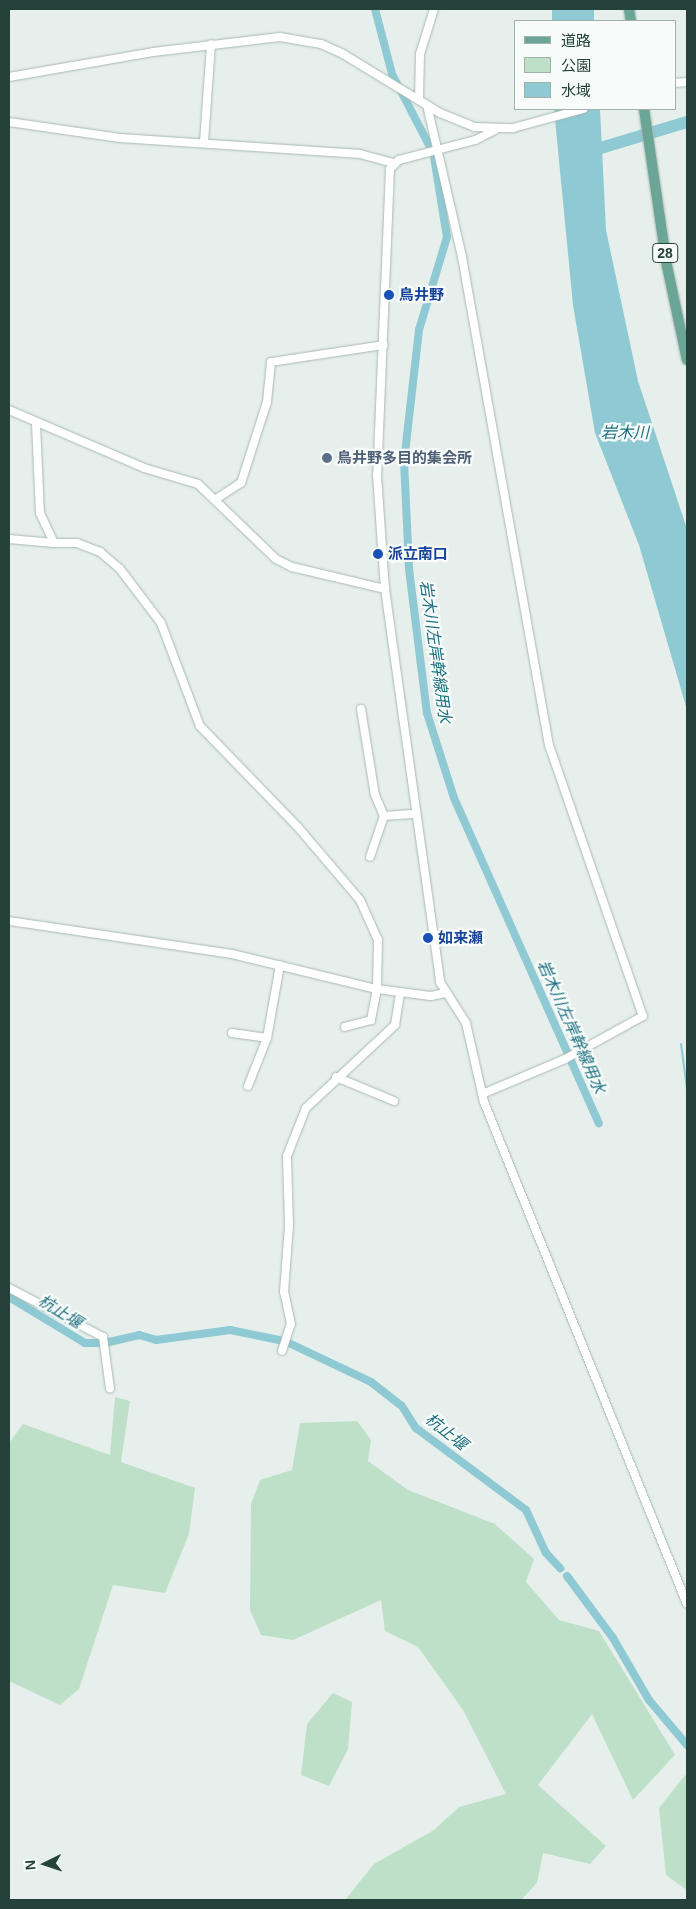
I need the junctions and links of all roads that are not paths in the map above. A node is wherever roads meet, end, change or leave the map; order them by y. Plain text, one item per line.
1 (434, 9) edge
2 (211, 44) junction
3 (9, 77) edge
4 (419, 100) junction
5 (428, 105) junction
6 (579, 110) edge
7 (644, 111) edge
8 (9, 122) edge
9 (495, 130) junction
10 (204, 142) junction
11 (439, 149) junction
12 (393, 163) junction
13 (384, 345) junction
14 (687, 360) edge
15 (9, 410) edge
16 (36, 423) junction
17 (216, 499) junction
18 (9, 539) edge
19 (54, 543) junction
20 (385, 589) junction
21 (361, 709) dead end
22 (416, 814) junction
23 (384, 816) junction
24 (370, 857) dead end
25 (9, 921) edge
26 (280, 965) junction
27 (377, 989) junction
28 (400, 992) junction
29 (445, 993) junction
30 (345, 1027) dead end
31 (232, 1033) dead end
32 (267, 1038) junction
33 (336, 1078) junction
34 (248, 1086) dead end
35 (482, 1094) junction
36 (394, 1101) dead end
37 (9, 1288) edge
38 (282, 1351) dead end
39 (110, 1389) dead end
40 (687, 1604) edge

1 - 4 street
2 - 3 street
2 - 4 street
2 - 10 street
4 - 5 street
5 - 9 street
5 - 11 street
6 - 9 street
7 - 14 main road, 28
8 - 10 street
9 - 11 street
10 - 12 street
11 - 12 street
11 - 35 street
12 - 13 street
13 - 17 street
13 - 20 street
15 - 16 street
16 - 17 street
16 - 19 street
17 - 20 street
18 - 19 street
19 - 27 street
20 - 22 street
21 - 23 street
22 - 23 street
22 - 29 street
23 - 24 street
25 - 26 street
26 - 27 street
26 - 32 street
27 - 28 street
27 - 30 street
28 - 29 street
28 - 33 street
29 - 35 street
31 - 32 street
32 - 34 street
33 - 36 street
33 - 38 street
35 - 40 street
37 - 39 street

